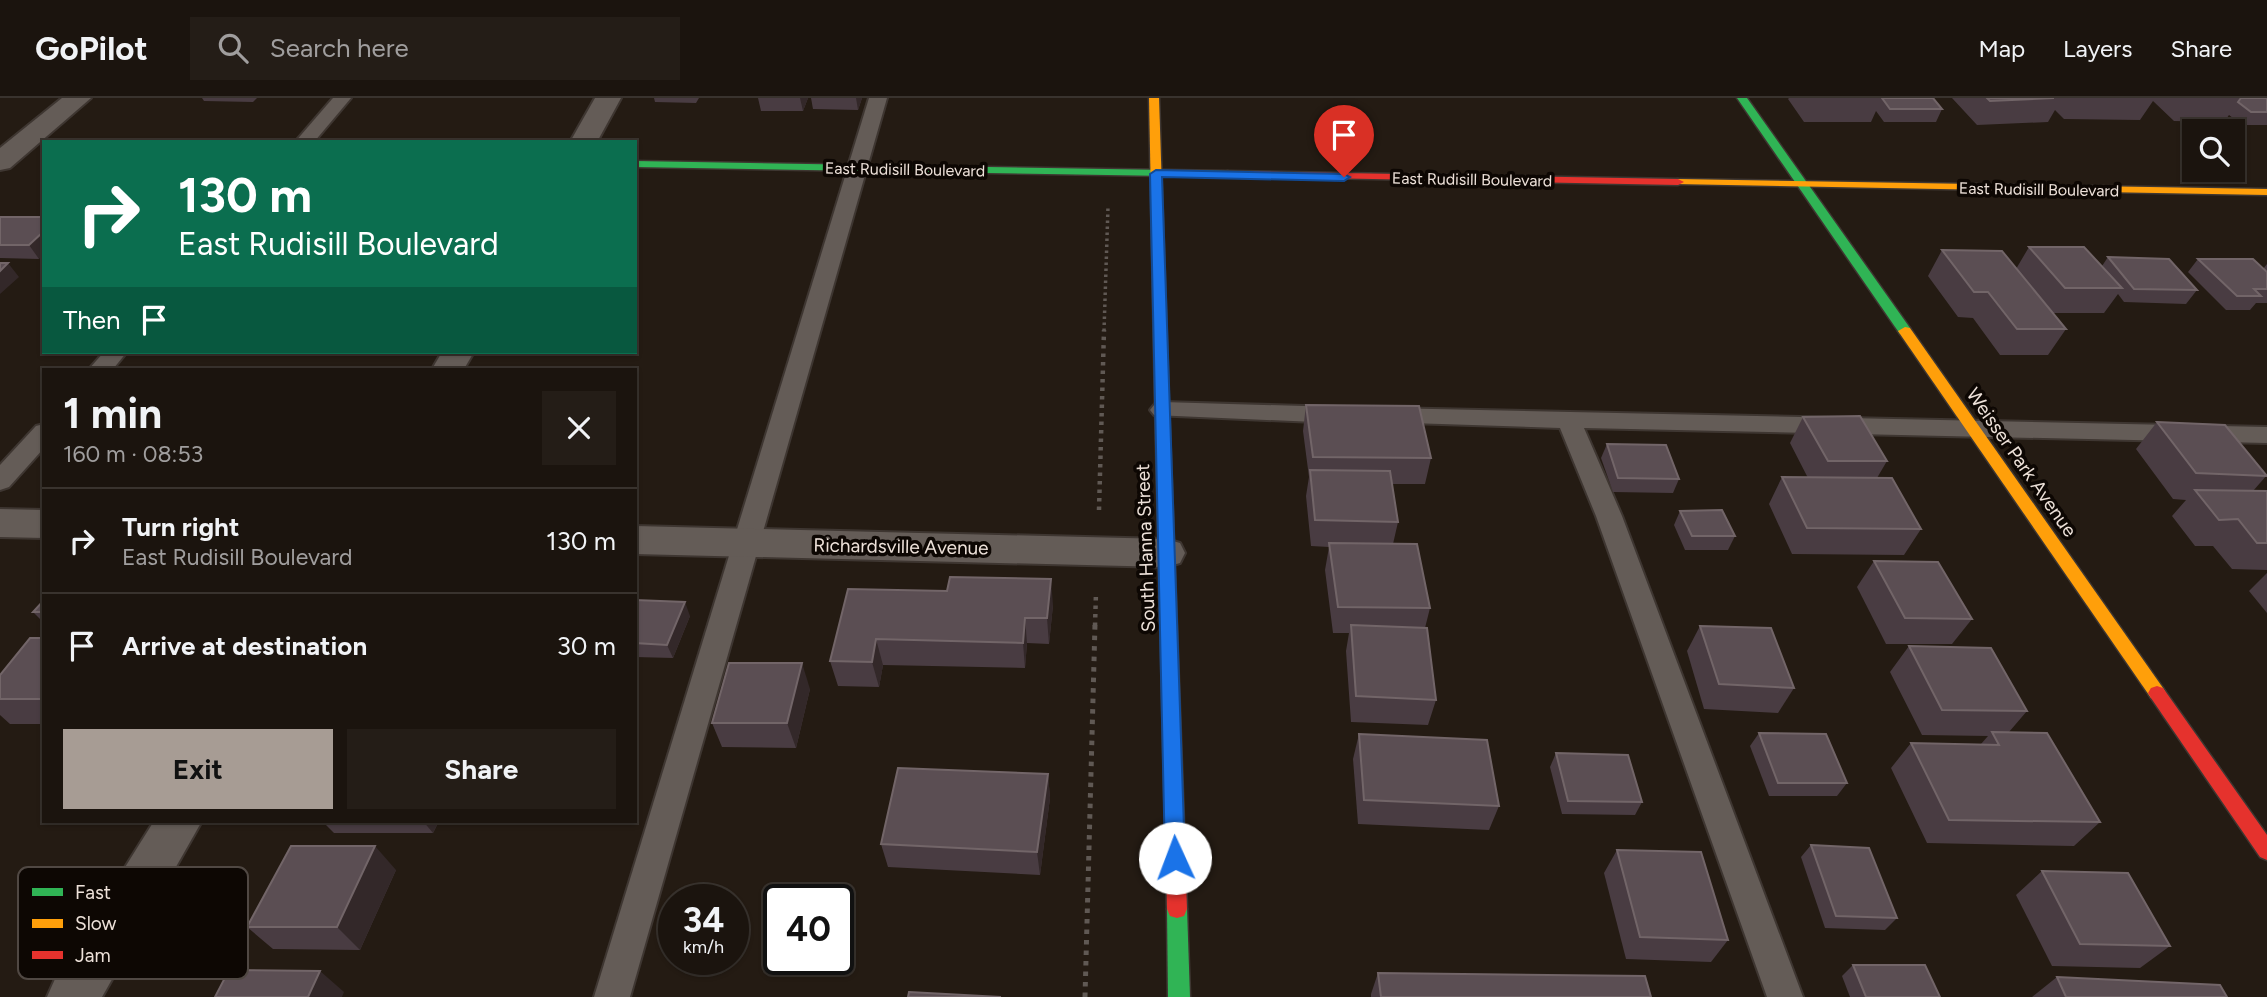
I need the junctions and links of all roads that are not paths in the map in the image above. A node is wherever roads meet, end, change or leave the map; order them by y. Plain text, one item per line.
1 (78, 98) edge
2 (342, 98) edge
3 (608, 98) edge
4 (878, 98) edge
5 (1154, 98) edge
6 (1742, 98) edge
7 (305, 140) edge
8 (584, 140) edge
9 (42, 154) edge
10 (4, 156) edge
11 (637, 164) edge
12 (856, 169) junction
13 (1156, 174) junction
14 (1802, 185) junction
15 (2267, 192) edge
16 (114, 354) edge
17 (101, 368) edge
18 (1162, 410) junction
19 (1569, 420) junction
20 (1972, 428) junction
21 (42, 434) edge
22 (2267, 435) edge
23 (0, 481) edge
24 (0, 523) edge
25 (42, 524) edge
26 (637, 540) edge
27 (746, 542) junction
28 (1166, 553) junction
29 (178, 823) edge
30 (2267, 851) edge
31 (151, 867) edge
32 (84, 979) edge
33 (73, 997) edge
34 (612, 997) edge
35 (1179, 997) edge
36 (1785, 997) edge

1 - 10 street
2 - 7 lane
3 - 8 street
4 - 12 lane
5 - 13 street, South Hanna Street
6 - 14 street, Weisser Park Avenue
9 - 10 street
11 - 12 street, East Rudisill Boulevard
12 - 13 street, East Rudisill Boulevard
12 - 27 lane
13 - 14 street, East Rudisill Boulevard
13 - 18 street, South Hanna Street
14 - 15 street, East Rudisill Boulevard
14 - 20 street, Weisser Park Avenue
16 - 17 lane
18 - 19 lane
18 - 28 street, South Hanna Street
19 - 20 lane
19 - 36 lane
20 - 22 lane
20 - 30 street, Weisser Park Avenue
21 - 23 lane
24 - 25 street
26 - 27 street, Richardsville Avenue
27 - 28 street, Richardsville Avenue
27 - 34 lane
28 - 35 street, South Hanna Street
29 - 31 street
32 - 33 street

